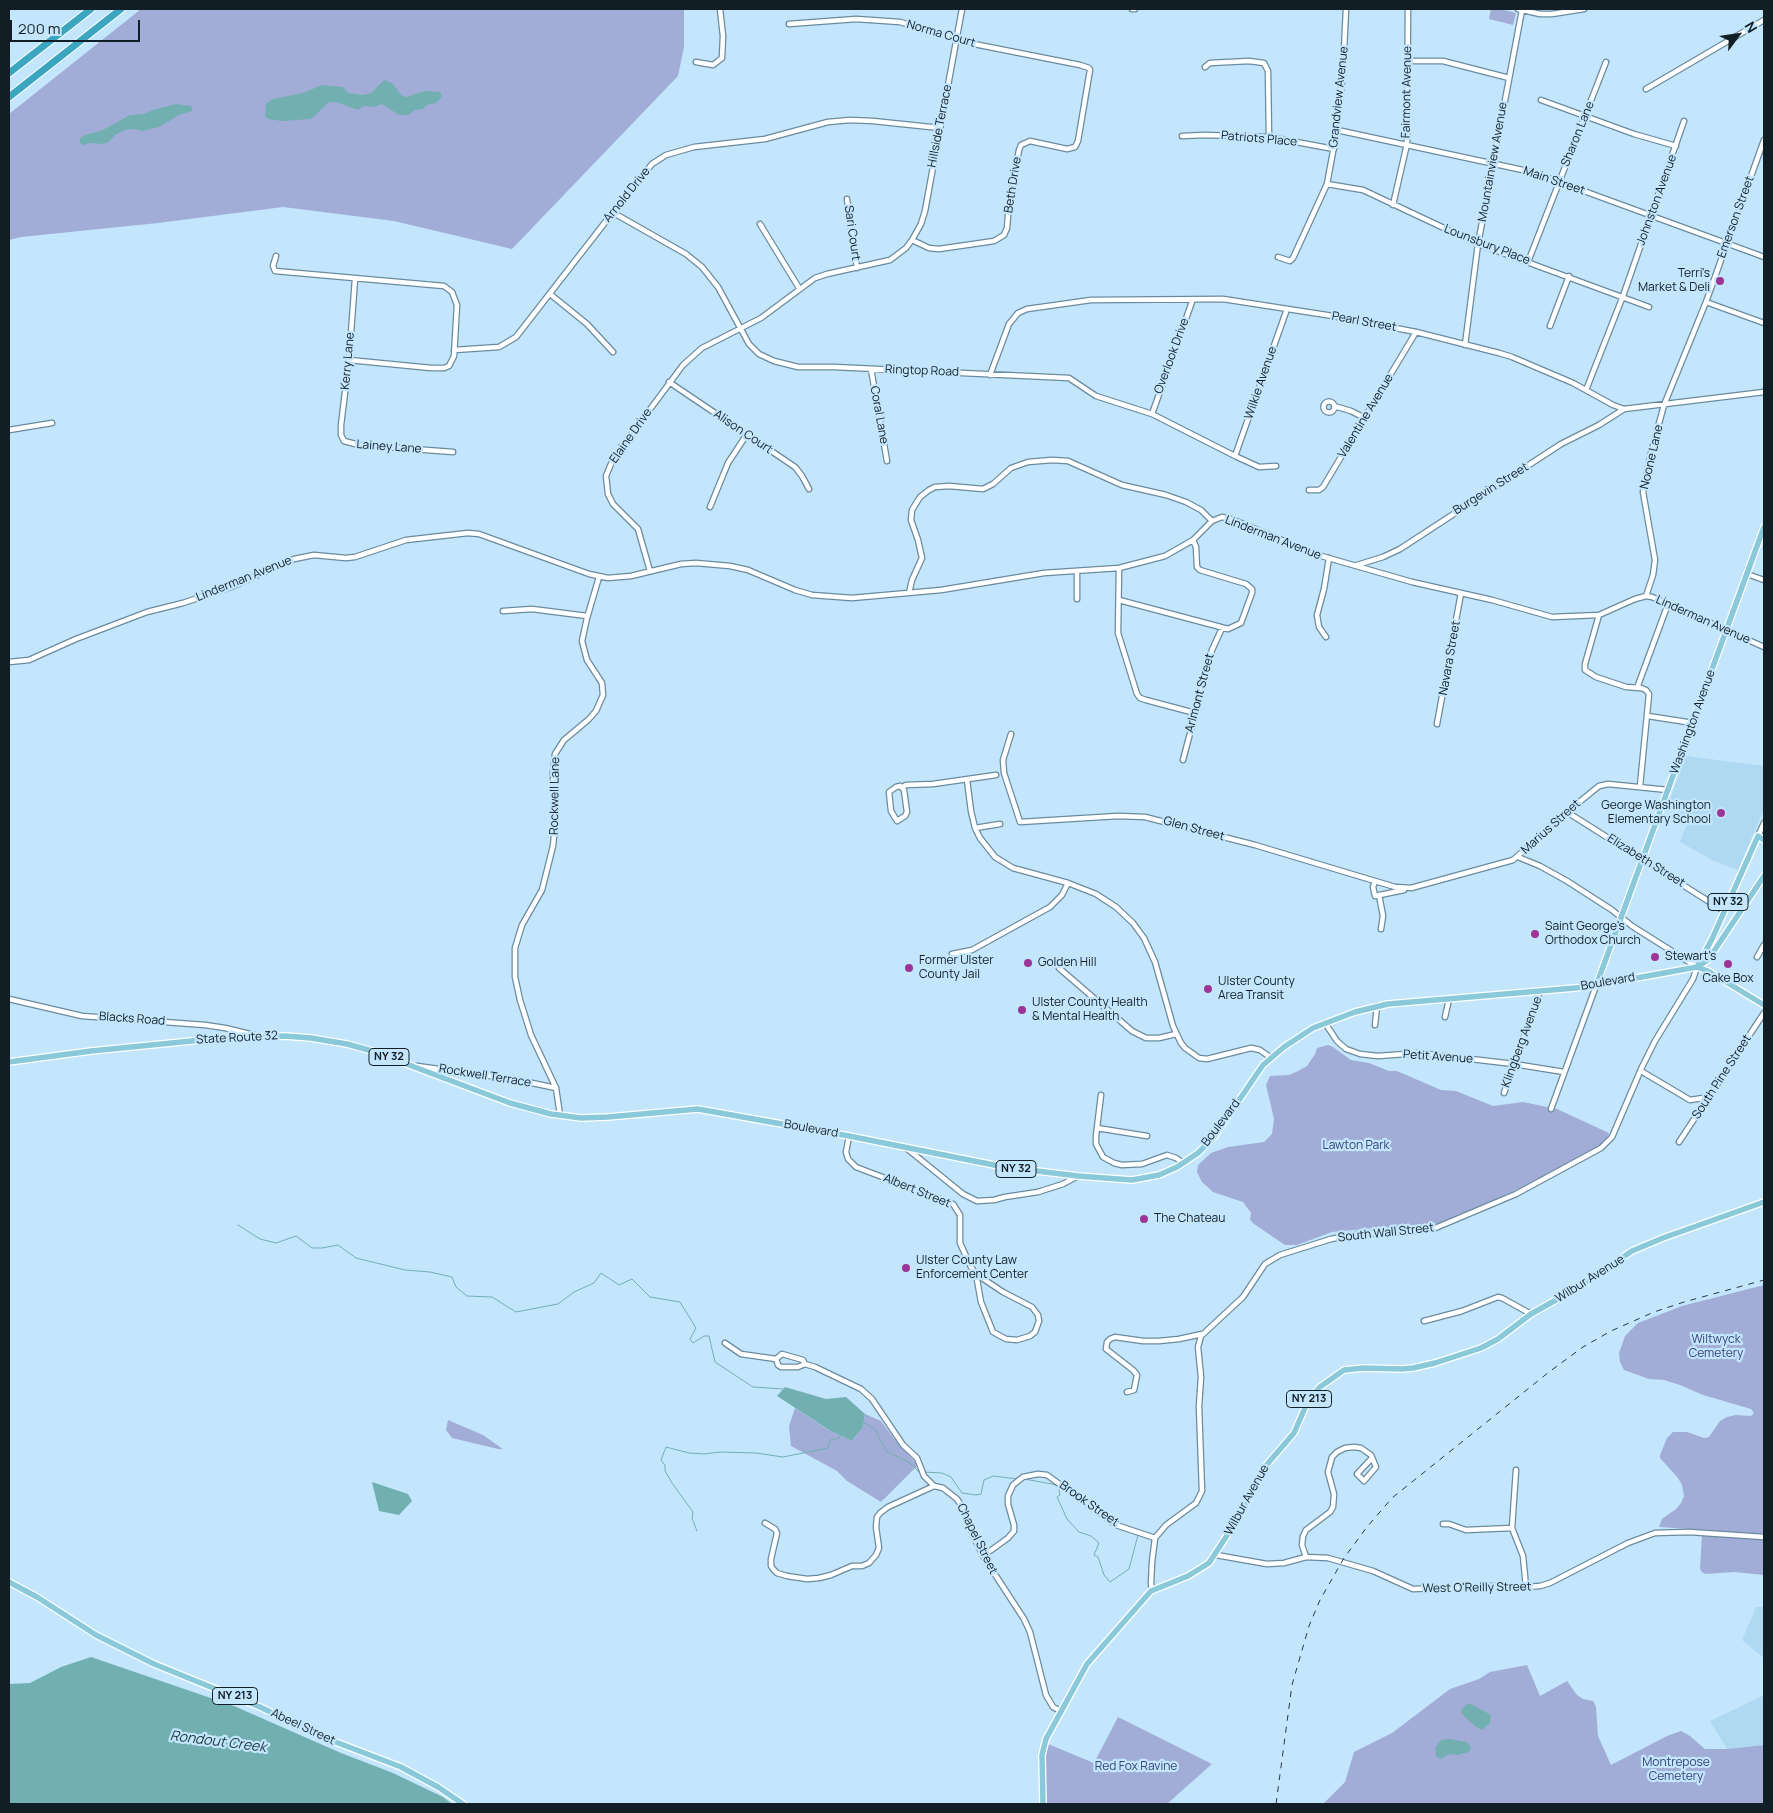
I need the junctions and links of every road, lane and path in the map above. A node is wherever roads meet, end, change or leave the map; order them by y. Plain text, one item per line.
1 (90, 9) edge
2 (121, 9) edge
3 (720, 9) edge
4 (962, 9) edge
5 (1346, 9) edge
6 (1408, 9) edge
7 (1520, 9) edge
8 (1584, 9) edge
9 (1572, 10) edge
10 (1764, 20) edge
11 (789, 24) dead end
12 (956, 39) junction
13 (1408, 60) junction
14 (696, 62) dead end
15 (1606, 62) dead end
16 (1205, 66) dead end
17 (1090, 70) joint
18 (9, 73) edge
19 (1509, 78) junction
20 (1646, 89) dead end
21 (9, 97) edge
22 (1541, 100) dead end
23 (1586, 116) junction
24 (1684, 121) dead end
25 (940, 128) junction
26 (1337, 130) junction
27 (1182, 136) dead end
28 (1269, 137) junction
29 (1764, 140) edge
30 (1407, 144) junction
31 (1676, 146) junction
32 (1334, 148) junction
33 (1493, 163) junction
34 (1559, 182) junction
35 (1327, 184) junction
36 (847, 199) dead end
37 (1393, 204) junction
38 (612, 212) junction
39 (1651, 216) junction
40 (760, 224) dead end
41 (912, 240) junction
42 (1726, 243) junction
43 (1478, 244) junction
44 (276, 256) dead end
45 (1278, 257) dead end
46 (1764, 257) edge
47 (1528, 262) junction
48 (857, 268) junction
49 (1569, 276) junction
50 (355, 279) junction
51 (799, 288) junction
52 (550, 294) junction
53 (1623, 296) junction
54 (1193, 299) junction
55 (1706, 302) junction
56 (1649, 307) dead end
57 (1286, 310) junction
58 (1764, 322) edge
59 (1550, 326) dead end
60 (740, 329) junction
61 (1416, 332) junction
62 (1465, 345) junction
63 (454, 350) junction
64 (613, 352) dead end
65 (349, 360) junction
66 (871, 369) junction
67 (990, 375) junction
68 (669, 382) junction
69 (1586, 390) junction
70 (1764, 392) edge
71 (1664, 405) junction
72 (1334, 406) dead end
73 (1624, 409) junction
74 (1152, 414) junction
75 (1366, 418) junction
76 (52, 423) dead end
77 (341, 425) joint
78 (9, 430) edge
79 (747, 434) junction
80 (452, 452) dead end
81 (1235, 456) junction
82 (887, 461) dead end
83 (1276, 466) dead end
84 (808, 489) dead end
85 (1309, 490) dead end
86 (710, 506) dead end
87 (1212, 521) junction
88 (1764, 527) edge
89 (1193, 540) junction
90 (1329, 558) junction
91 (1356, 565) junction
92 (1119, 568) junction
93 (650, 571) junction
94 (1077, 572) junction
95 (1747, 574) junction
96 (602, 577) junction
97 (1764, 580) edge
98 (909, 593) junction
99 (1461, 593) junction
100 (1646, 596) junction
101 (1077, 600) dead end
102 (1119, 600) junction
103 (1668, 604) junction
104 (503, 611) dead end
105 (1599, 615) junction
106 (587, 616) junction
107 (1222, 628) junction
108 (1727, 630) junction
109 (1326, 637) dead end
110 (1764, 646) edge
111 (9, 662) edge
112 (1636, 688) junction
113 (1194, 713) junction
114 (1648, 716) junction
115 (1693, 723) junction
116 (1437, 724) dead end
117 (1011, 734) dead end
118 (1183, 760) dead end
119 (996, 775) dead end
120 (967, 780) junction
121 (1640, 786) junction
122 (902, 787) junction
123 (1668, 790) junction
124 (1567, 812) junction
125 (1764, 823) edge
126 (1000, 824) dead end
127 (975, 828) junction
128 (1758, 836) junction
129 (1764, 840) edge
130 (1518, 857) junction
131 (1643, 859) junction
132 (1764, 876) edge
133 (1375, 882) junction
134 (1068, 883) junction
135 (1412, 888) junction
136 (1377, 895) junction
137 (1724, 911) junction
138 (1622, 917) junction
139 (1381, 929) dead end
140 (1764, 945) edge
141 (952, 954) dead end
142 (1756, 957) dead end
143 (1697, 967) junction
144 (1059, 968) dead end
145 (1596, 986) junction
146 (1540, 991) junction
147 (1449, 999) junction
148 (9, 1000) edge
149 (1764, 1005) edge
150 (1377, 1006) junction
151 (1764, 1012) edge
152 (1445, 1017) dead end
153 (1325, 1023) junction
154 (1375, 1025) dead end
155 (1176, 1034) junction
156 (256, 1035) junction
157 (1271, 1058) junction
158 (9, 1062) edge
159 (1514, 1064) junction
160 (413, 1066) junction
161 (1641, 1070) junction
162 (1564, 1072) junction
163 (556, 1088) junction
164 (1504, 1093) dead end
165 (1711, 1093) junction
166 (1100, 1095) dead end
167 (1550, 1110) dead end
168 (634, 1114) joint
169 (560, 1115) junction
170 (1097, 1128) junction
171 (849, 1136) junction
172 (1147, 1136) dead end
173 (1679, 1142) dead end
174 (905, 1147) junction
175 (1182, 1163) junction
176 (1078, 1176) junction
177 (1764, 1202) edge
178 (976, 1274) junction
179 (1531, 1314) junction
180 (1424, 1321) dead end
181 (1203, 1334) junction
182 (725, 1343) dead end
183 (776, 1359) junction
184 (806, 1364) junction
185 (1127, 1392) dead end
186 (1372, 1458) junction
187 (1516, 1470) dead end
188 (934, 1486) junction
189 (765, 1523) dead end
190 (1443, 1524) dead end
191 (1512, 1528) junction
192 (1764, 1537) edge
193 (1155, 1538) junction
194 (1216, 1555) junction
195 (983, 1556) junction
196 (1306, 1557) junction
197 (9, 1582) edge
198 (1526, 1587) junction
199 (1152, 1591) junction
200 (1061, 1711) junction
201 (463, 1804) edge
202 (1043, 1804) edge

1 - 18 highway
2 - 21 highway
3 - 14 street
4 - 12 street, Hillside Terrace
5 - 26 street, Grandview Avenue
6 - 13 street, Fairmont Avenue
7 - 9 street
7 - 19 street, Mountainview Avenue
8 - 9 street
10 - 20 street
11 - 12 street, Norma Court
12 - 17 street, Norma Court
12 - 25 street, Hillside Terrace
13 - 19 street
13 - 30 street, Fairmont Avenue
15 - 23 street, Sharon Lane
16 - 28 street
17 - 41 street, Beth Drive
19 - 33 street, Mountainview Avenue
22 - 23 street
23 - 31 street
23 - 34 street, Sharon Lane
24 - 31 street, Johnston Avenue
25 - 38 street, Arnold Drive
25 - 41 street, Hillside Terrace
26 - 30 street, Main Street
26 - 32 street, Grandview Avenue
27 - 28 street, Patriots Place
28 - 32 street, Patriots Place
29 - 42 street, Emerson Street
30 - 33 street, Main Street
30 - 37 street, Fairmont Avenue
31 - 39 street, Johnston Avenue
32 - 35 street, Grandview Avenue
33 - 34 street, Main Street
33 - 43 street, Mountainview Avenue
34 - 39 street, Main Street
34 - 47 street, Sharon Lane
35 - 37 street, Lounsbury Place
35 - 45 street, Grandview Avenue
36 - 48 street, Sari Court
37 - 43 street, Lounsbury Place
38 - 52 street, Arnold Drive
38 - 60 street, Ringtop Road
39 - 42 street, Main Street
39 - 53 street, Johnston Avenue
40 - 51 street
41 - 48 street, Elaine Drive
42 - 46 street, Main Street
42 - 55 street, Emerson Street
43 - 47 street, Lounsbury Place
43 - 62 street, Mountainview Avenue
44 - 50 street
47 - 49 street, Lounsbury Place
48 - 51 street, Elaine Drive
49 - 53 street, Lounsbury Place
49 - 59 street
50 - 63 street
50 - 65 street, Kerry Lane
51 - 60 street, Elaine Drive
52 - 63 street, Arnold Drive
52 - 64 street
53 - 56 street, Lounsbury Place
53 - 69 street, Johnston Avenue
54 - 57 street, Pearl Street
54 - 67 street, Pearl Street
54 - 74 street, Overlook Drive
55 - 58 street
55 - 71 street, Emerson Street
57 - 61 street, Pearl Street
57 - 81 street, Wilkie Avenue
60 - 66 street, Ringtop Road
60 - 68 street, Elaine Drive
61 - 62 street, Pearl Street
61 - 75 street, Valentine Avenue
62 - 69 street, Pearl Street
63 - 65 street
65 - 77 street, Kerry Lane
66 - 67 street, Ringtop Road
66 - 82 street, Coral Lane
67 - 74 street, Ringtop Road
68 - 79 street, Alison Court
68 - 93 street, Elaine Drive
69 - 73 street, Pearl Street
70 - 71 street, Pearl Street
71 - 73 street, Pearl Street
71 - 100 street, Noone Lane
72 - 75 street
73 - 91 street, Burgevin Street
74 - 81 street, Ringtop Road
75 - 85 street, Valentine Avenue
76 - 78 street
77 - 80 street, Lainey Lane
79 - 84 street, Alison Court
79 - 86 street
81 - 83 street, Ringtop Road
87 - 89 street, Linderman Avenue
87 - 90 street, Linderman Avenue
87 - 98 street
88 - 95 main road, Washington Avenue
89 - 92 street, Linderman Avenue
89 - 107 street
90 - 91 street, Linderman Avenue
90 - 109 street
91 - 99 street, Linderman Avenue
92 - 94 street, Linderman Avenue
92 - 102 street
93 - 96 street, Linderman Avenue
93 - 98 street, Linderman Avenue
94 - 98 street, Linderman Avenue
94 - 101 street
95 - 97 street
95 - 108 main road, Washington Avenue
96 - 106 street, Rockwell Lane
96 - 111 street, Linderman Avenue
99 - 105 street, Linderman Avenue
99 - 116 street, Navara Street
100 - 103 street, Linderman Avenue
100 - 105 street, Linderman Avenue
102 - 107 street
102 - 113 street
103 - 108 street, Linderman Avenue
103 - 112 street
104 - 106 street
105 - 112 street
106 - 163 street, Rockwell Lane
107 - 113 street, Arlmont Street
108 - 110 street, Linderman Avenue
108 - 115 main road, Washington Avenue
112 - 114 street
113 - 118 street, Arlmont Street
114 - 115 street
114 - 121 street
115 - 123 main road, Washington Avenue
117 - 133 street, Glen Street
119 - 120 street
120 - 122 street
120 - 127 street
121 - 123 street, Marius Street
121 - 124 street, Marius Street
122 - 122 street
123 - 131 main road, Washington Avenue
124 - 130 street, Marius Street
124 - 131 street, Elizabeth Street
125 - 128 street
126 - 127 street
127 - 134 street
128 - 129 main road
128 - 137 main road, NY 32
130 - 135 street, Marius Street
130 - 138 street
131 - 137 street, Elizabeth Street
131 - 138 main road, Washington Avenue
132 - 143 main road, NY 32
133 - 135 street, Glen Street
133 - 136 street
134 - 141 street
134 - 155 street
135 - 136 street, Marius Street
136 - 139 street
137 - 143 main road, NY 32
138 - 143 street
138 - 145 main road, Washington Avenue
140 - 142 street
143 - 145 main road, Boulevard / NY 32
143 - 149 main road
143 - 161 street, South Wall Street
144 - 155 street
145 - 146 main road, Boulevard / NY 32
145 - 162 street
146 - 147 main road, Boulevard / NY 32
146 - 159 street, Klingberg Avenue
147 - 150 main road, Boulevard / NY 32
147 - 152 street
148 - 156 street, Blacks Road
150 - 153 main road, Boulevard / NY 32
150 - 154 street
151 - 165 street, South Pine Street
153 - 157 main road, Boulevard / NY 32
153 - 159 street, Petit Avenue
155 - 157 street
156 - 158 main road, State Route 32 / NY 32
156 - 160 main road, State Route 32 / NY 32
157 - 175 main road, Boulevard / NY 32
159 - 162 street, Petit Avenue
159 - 164 street, Klingberg Avenue
160 - 163 street, Rockwell Terrace
160 - 169 main road, State Route 32 / NY 32
161 - 165 street
161 - 181 street, South Wall Street
162 - 167 street
163 - 169 street, Rockwell Lane
165 - 173 street, South Pine Street
166 - 170 street
168 - 169 main road, State Route 32 / NY 32
168 - 171 main road, Boulevard / NY 32
170 - 172 street
170 - 175 street
171 - 174 main road, Boulevard / NY 32
171 - 178 street, Albert Street
174 - 176 main road, Boulevard / NY 32
174 - 176 street
175 - 176 main road, Boulevard / NY 32
177 - 179 main road, Wilbur Avenue / NY 213
178 - 178 street, Albert Street
179 - 180 street
179 - 194 main road, Wilbur Avenue / NY 213
181 - 185 street
181 - 193 street
182 - 183 street
183 - 184 street, Chapel Street
183 - 184 street
184 - 188 street, Chapel Street
186 - 186 street
186 - 196 street
187 - 191 street
188 - 189 street
188 - 195 street, Chapel Street
190 - 191 street
191 - 198 street
192 - 198 street, West O'Reilly Street
193 - 195 street, Brook Street
193 - 199 street
194 - 196 street, West O'Reilly Street
194 - 199 main road, Wilbur Avenue / NY 213
195 - 200 street, Chapel Street
196 - 198 street, West O'Reilly Street
197 - 201 main road, Abeel Street / NY 213
199 - 200 main road, Wilbur Avenue / NY 213
200 - 202 main road, Wilbur Avenue / NY 213

